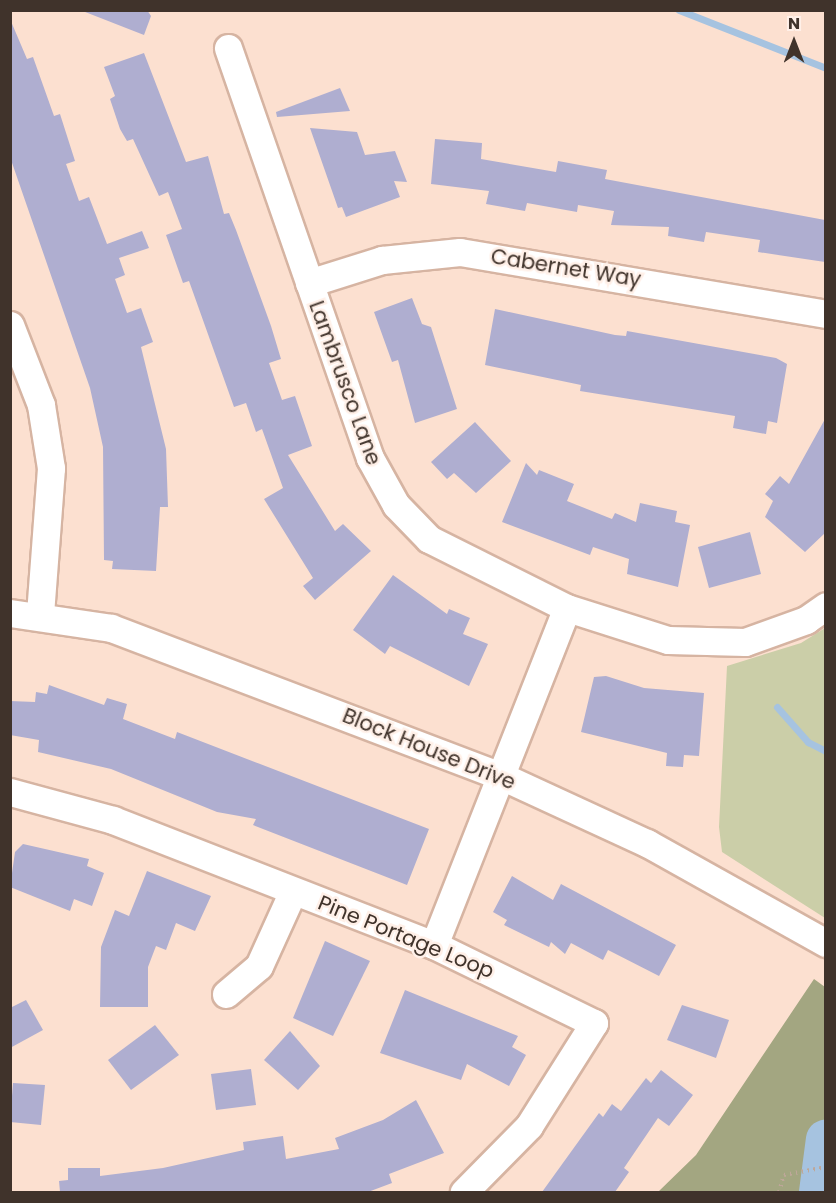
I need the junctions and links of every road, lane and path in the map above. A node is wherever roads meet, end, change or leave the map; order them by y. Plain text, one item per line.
1 (228, 48) dead end
2 (309, 283) junction
3 (825, 314) edge
4 (10, 325) edge
5 (16, 357) edge
6 (825, 606) edge
7 (567, 608) junction
8 (10, 613) edge
9 (40, 613) junction
10 (501, 776) junction
11 (10, 792) edge
12 (293, 891) junction
13 (825, 943) edge
14 (434, 945) junction
15 (226, 994) dead end
16 (825, 1167) edge
17 (464, 1192) edge
18 (779, 1192) edge

1 - 2 street, Lambrusco Lane
2 - 3 street, Cabernet Way
2 - 7 street, Lambrusco Lane
4 - 5 street
5 - 9 street
6 - 7 street, Lambrusco Lane
7 - 10 street
8 - 9 street, Block House Drive
9 - 10 street, Block House Drive
10 - 13 street, Block House Drive
10 - 14 street
11 - 12 street, Pine Portage Loop
12 - 14 street, Pine Portage Loop
12 - 15 street
14 - 17 street, Pine Portage Loop
16 - 18 path

